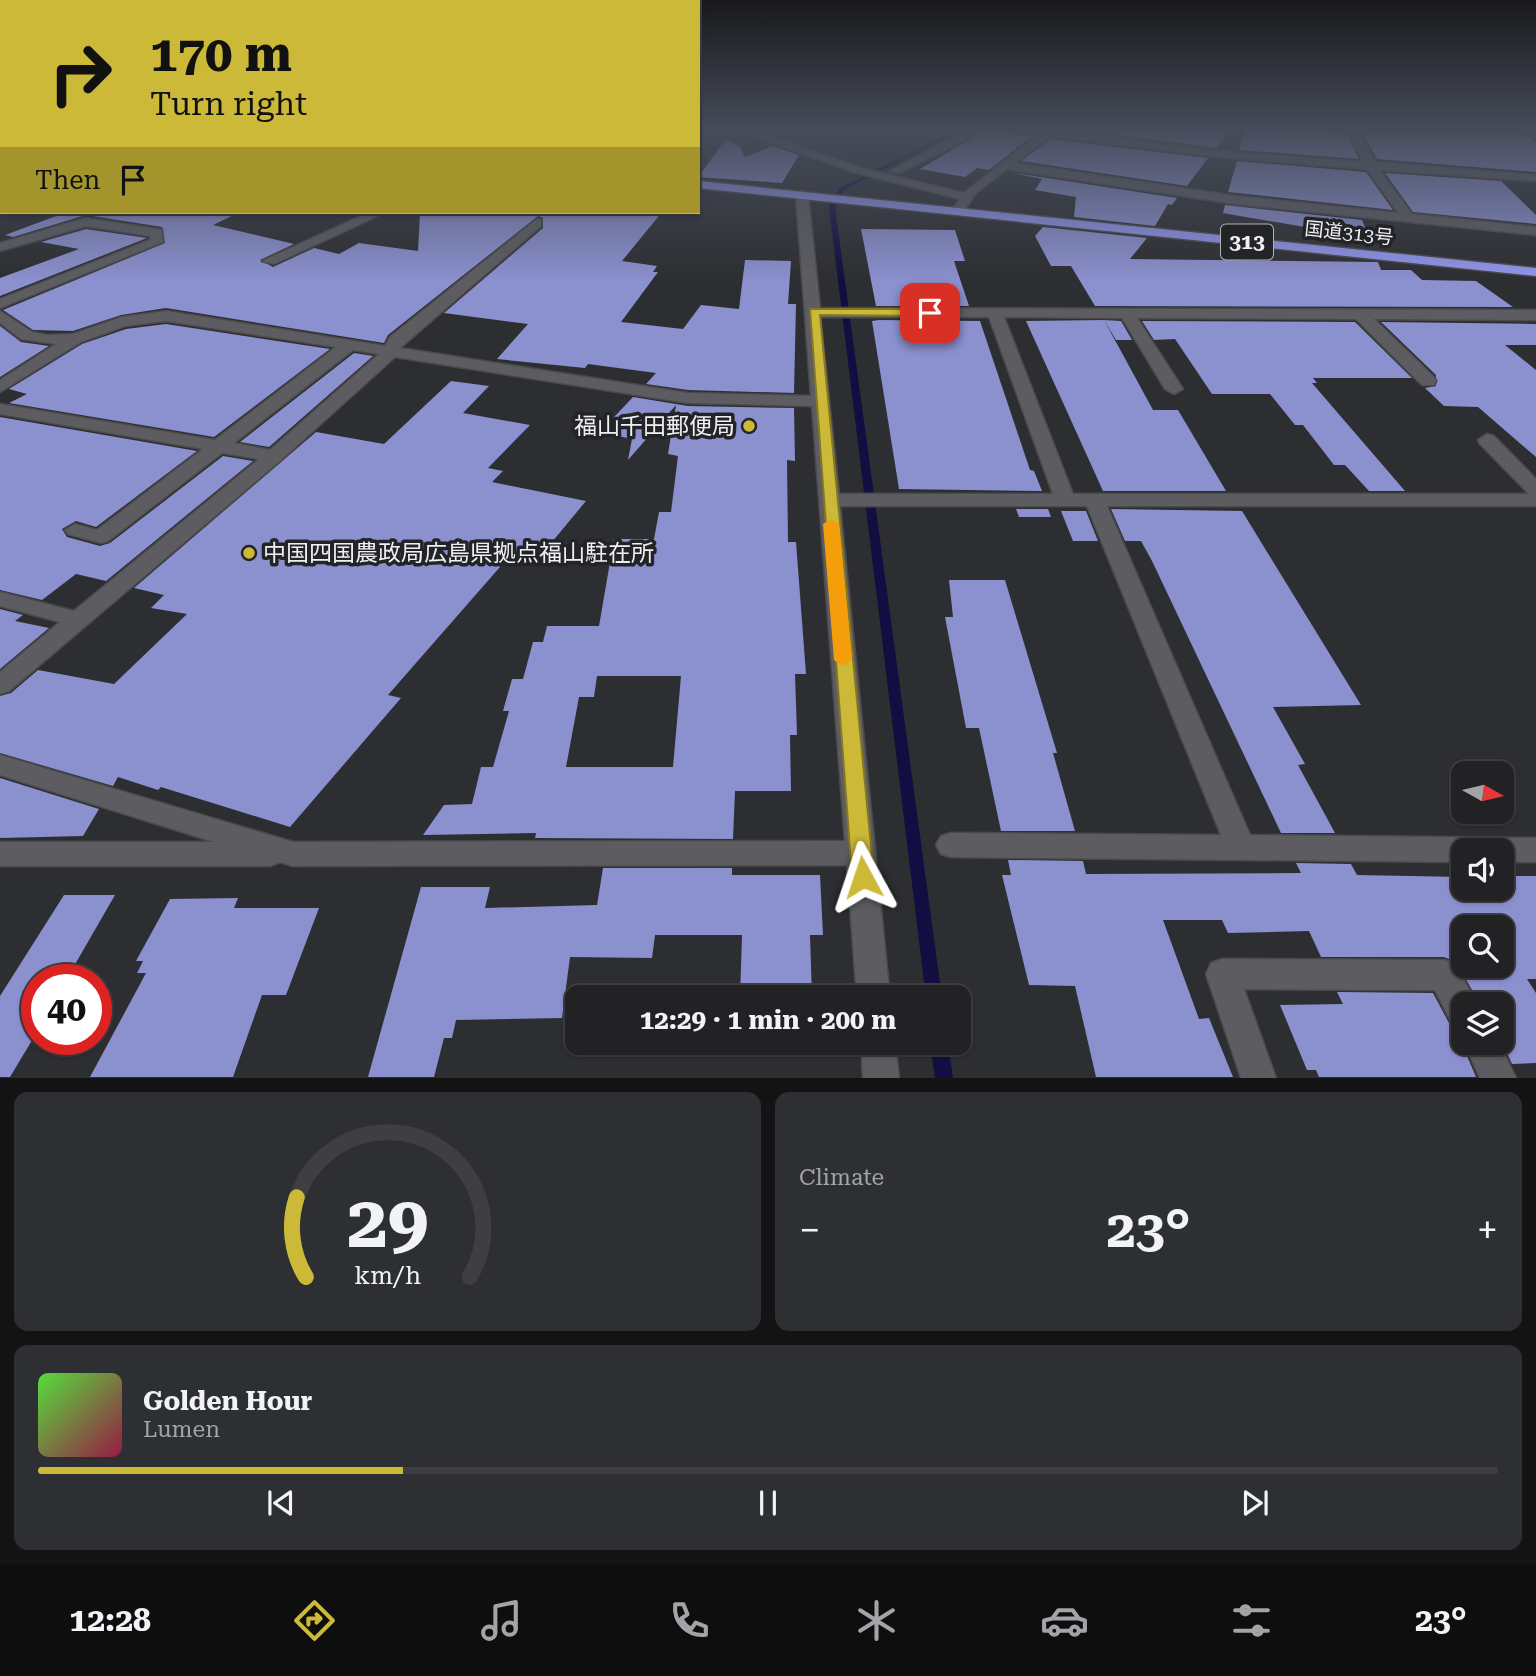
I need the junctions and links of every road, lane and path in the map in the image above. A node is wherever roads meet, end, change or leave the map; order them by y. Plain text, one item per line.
1 (902, 181) edge
2 (986, 181) edge
3 (1106, 181) edge
4 (1382, 181) edge
5 (700, 184) edge
6 (813, 196) junction
7 (966, 197) junction
8 (957, 212) junction
9 (375, 214) edge
10 (1408, 218) junction
11 (537, 223) dead end
12 (1536, 231) edge
13 (0, 247) edge
14 (269, 261) dead end
15 (1536, 272) edge
16 (0, 304) edge
17 (823, 312) junction
18 (995, 314) junction
19 (1127, 314) junction
20 (1360, 314) junction
21 (1536, 315) edge
22 (0, 316) edge
23 (75, 339) junction
24 (352, 343) junction
25 (391, 349) junction
26 (1427, 382) dead end
27 (0, 387) edge
28 (1174, 389) dead end
29 (821, 401) junction
30 (0, 409) edge
31 (1487, 440) dead end
32 (219, 447) junction
33 (274, 456) junction
34 (1536, 490) edge
35 (829, 500) junction
36 (1066, 500) junction
37 (1536, 500) edge
38 (1095, 502) junction
39 (75, 530) dead end
40 (0, 599) edge
41 (77, 619) junction
42 (0, 685) edge
43 (0, 765) edge
44 (951, 845) dead end
45 (1241, 848) junction
46 (1536, 850) edge
47 (861, 853) junction
48 (0, 854) edge
49 (293, 854) junction
50 (873, 985) edge
51 (1453, 992) edge
52 (879, 1055) edge
53 (1487, 1055) edge
54 (881, 1077) edge
55 (1259, 1077) edge
56 (1499, 1077) edge

1 - 7 street
2 - 7 street
3 - 10 street
4 - 10 street
5 - 6 highway, 国道313号 / 313
6 - 8 highway, 国道313号 / 313
6 - 17 street
7 - 8 street
8 - 15 highway, 国道313号 / 313
9 - 14 street
10 - 12 street
11 - 25 street
13 - 16 street
17 - 18 street
17 - 29 street
18 - 19 street
18 - 36 street
19 - 20 street
19 - 28 street
20 - 21 street
20 - 26 street
22 - 23 street
23 - 24 street
23 - 27 street
24 - 25 street
24 - 32 street
25 - 29 street
25 - 33 street
29 - 35 street
30 - 32 street
31 - 34 street
32 - 33 street
32 - 39 street
33 - 41 street
35 - 36 street
35 - 47 street
36 - 38 street
37 - 38 street
38 - 45 street
40 - 41 street
41 - 42 street
43 - 49 street
44 - 45 street
45 - 46 street
47 - 49 street
47 - 50 street
48 - 49 street
51 - 55 street
52 - 54 street
53 - 56 street

